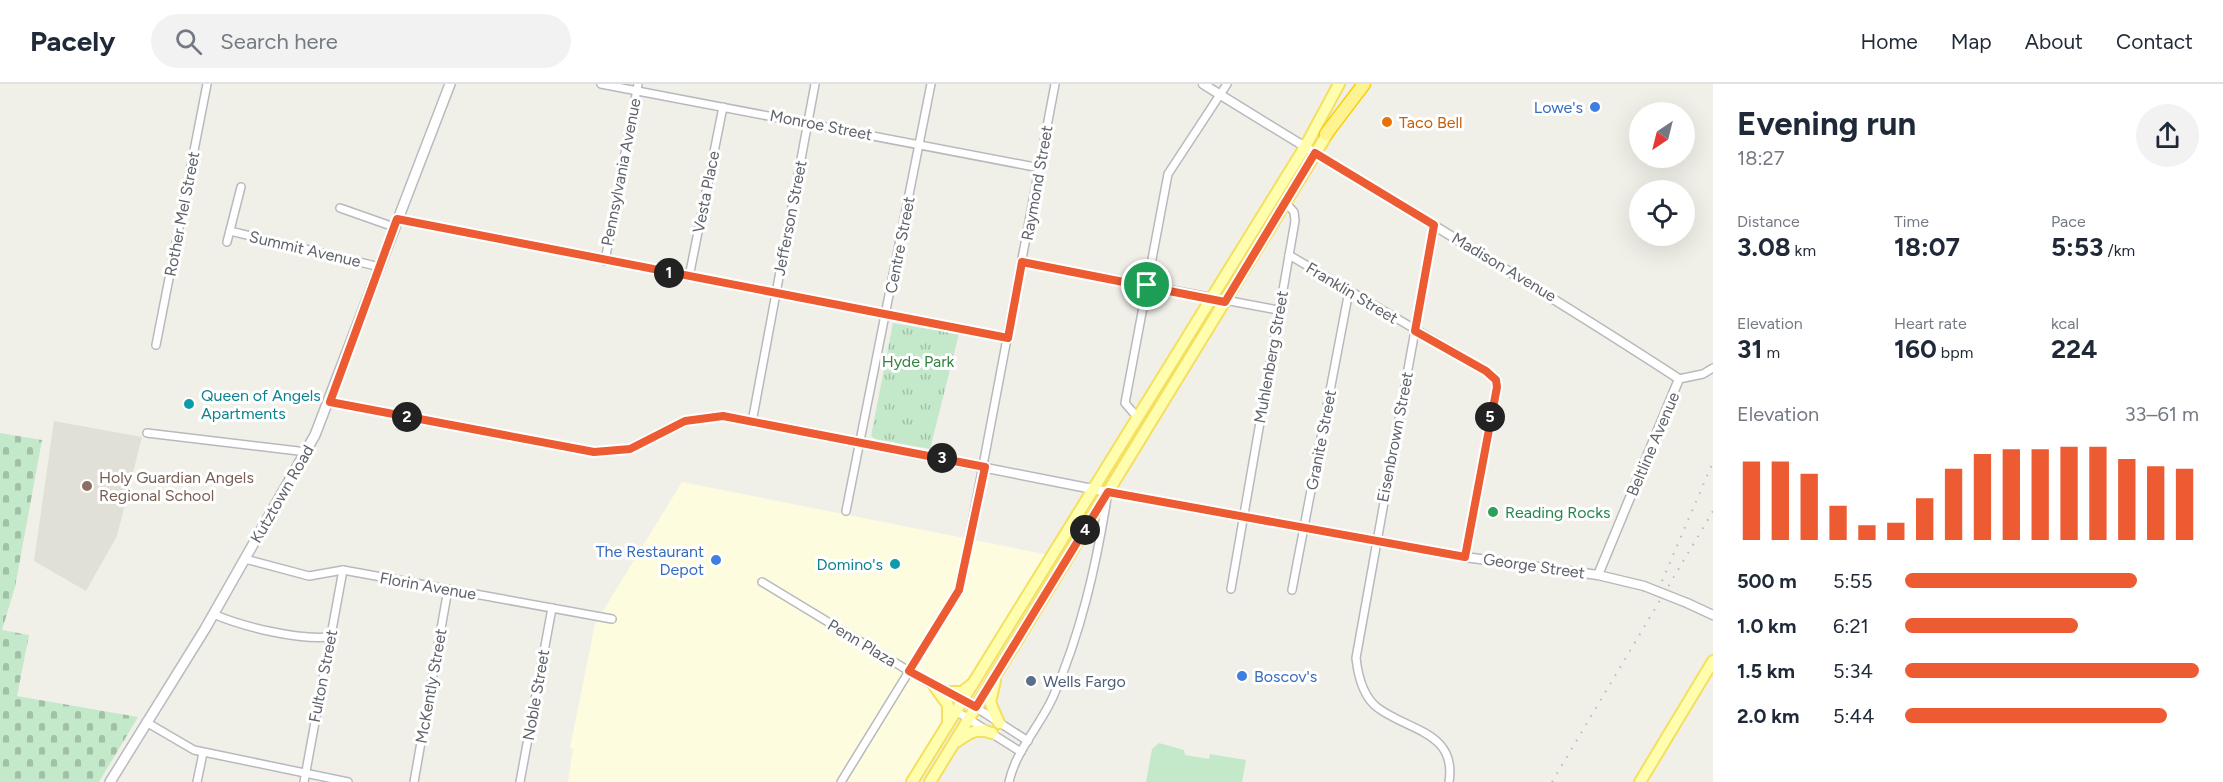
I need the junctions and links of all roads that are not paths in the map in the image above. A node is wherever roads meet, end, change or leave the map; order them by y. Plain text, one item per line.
1 (207, 84) edge
2 (450, 84) edge
3 (601, 84) edge
4 (815, 84) edge
5 (931, 84) edge
6 (1055, 84) edge
7 (1203, 84) edge
8 (1227, 84) edge
9 (1339, 84) edge
10 (1358, 84) edge
11 (1364, 84) edge
12 (637, 87) edge
13 (1220, 94) junction
14 (723, 106) junction
15 (808, 123) junction
16 (1326, 134) junction
17 (920, 145) junction
18 (1305, 147) junction
19 (1315, 153) junction
20 (1040, 168) junction
21 (241, 187) dead end
22 (1285, 202) junction
23 (340, 208) dead end
24 (395, 223) junction
25 (1434, 225) junction
26 (230, 231) junction
27 (227, 242) dead end
28 (1289, 255) junction
29 (604, 261) junction
30 (1022, 262) junction
31 (380, 267) junction
32 (690, 277) junction
33 (1147, 285) junction
34 (1349, 291) junction
35 (776, 294) junction
36 (1210, 298) junction
37 (1225, 302) junction
38 (1278, 310) junction
39 (886, 316) junction
40 (1415, 331) junction
41 (1008, 338) junction
42 (156, 345) dead end
43 (1713, 368) edge
44 (1680, 379) junction
45 (330, 402) junction
46 (1137, 417) junction
47 (752, 422) junction
48 (147, 433) dead end
49 (860, 443) junction
50 (307, 452) junction
51 (985, 467) junction
52 (1094, 489) junction
53 (1108, 492) junction
54 (846, 511) dead end
55 (1244, 516) junction
56 (1305, 527) junction
57 (1376, 540) junction
58 (1465, 557) junction
59 (245, 559) junction
60 (343, 570) junction
61 (1598, 575) junction
62 (762, 582) dead end
63 (448, 589) junction
64 (1231, 589) dead end
65 (1292, 590) dead end
66 (552, 608) junction
67 (213, 615) junction
68 (1713, 615) edge
69 (612, 619) dead end
70 (330, 637) junction
71 (1713, 661) edge
72 (909, 671) junction
73 (997, 674) junction
74 (977, 678) junction
75 (935, 687) junction
76 (947, 692) junction
77 (964, 700) junction
78 (976, 707) junction
79 (957, 711) junction
80 (968, 718) junction
81 (146, 722) junction
82 (999, 723) junction
83 (948, 725) junction
84 (992, 734) junction
85 (1028, 741) junction
86 (951, 746) junction
87 (1020, 752) junction
88 (203, 753) junction
89 (304, 778) edge
90 (110, 782) edge
91 (197, 782) edge
92 (348, 782) edge
93 (414, 782) edge
94 (520, 782) edge
95 (841, 782) edge
96 (912, 782) edge
97 (930, 782) edge
98 (1009, 782) edge
99 (1449, 782) edge
100 (1640, 782) edge

1 - 42 street, Rother Mel Street
2 - 24 main road, Kutztown Road
3 - 12 street, Monroe Street
4 - 15 street, Jefferson Street
5 - 17 street, Centre Street
6 - 20 street, Raymond Street
7 - 13 street, Madison Avenue
8 - 13 street
9 - 18 main road
10 - 16 main road
11 - 16 highway
12 - 14 street, Monroe Street
12 - 29 street, Pennsylvania Avenue
13 - 18 street, Madison Avenue
13 - 33 street
14 - 15 street, Monroe Street
14 - 32 street, Vesta Place
15 - 17 street, Monroe Street
15 - 35 street, Jefferson Street
16 - 19 main road
17 - 20 street, Monroe Street
17 - 39 street, Centre Street
18 - 19 street, Madison Avenue
18 - 36 main road
19 - 22 main road
19 - 25 street, Madison Avenue
20 - 30 street, Raymond Street
21 - 26 street
22 - 28 street, Muhlenberg Street
22 - 37 main road
23 - 24 street
24 - 29 street
24 - 31 main road, Kutztown Road
25 - 40 street, Eisenbrown Street
25 - 44 street, Madison Avenue
26 - 27 street
26 - 31 street, Summit Avenue
28 - 34 street, Franklin Street
28 - 38 street, Muhlenberg Street
29 - 32 street
30 - 33 street
30 - 41 street, Raymond Street
31 - 45 main road, Kutztown Road
32 - 35 street
33 - 36 street
33 - 46 street
34 - 40 street, Franklin Street
34 - 56 street, Granite Street
35 - 39 street
35 - 47 street, Jefferson Street
36 - 37 street
36 - 46 main road
37 - 38 street
37 - 53 main road
38 - 55 street, Muhlenberg Street
39 - 41 street
39 - 49 street, Centre Street
40 - 57 street, Eisenbrown Street
40 - 58 street, Franklin Street
41 - 51 street, Raymond Street
43 - 44 street, Beltline Avenue
44 - 61 street, Beltline Avenue
45 - 47 street, George Street
45 - 50 main road, Kutztown Road
46 - 52 main road
47 - 49 street, George Street
48 - 50 street
49 - 51 street, George Street
49 - 54 street, Centre Street
50 - 59 main road, Kutztown Road
51 - 52 street, George Street
51 - 72 street, Raymond Street
52 - 53 street, George Street
52 - 74 main road
53 - 55 street, George Street
53 - 73 main road
53 - 85 street
55 - 56 street, George Street
55 - 64 street, Muhlenberg Street
56 - 57 street, George Street
56 - 65 street, Granite Street
57 - 58 street, George Street
57 - 99 street, Eisenbrown Street
58 - 61 street, George Street
59 - 60 street, Florin Avenue
59 - 67 main road, Kutztown Road
60 - 63 street, Florin Avenue
60 - 70 street, Fulton Street
61 - 68 street, George Street, bridge
62 - 72 street, Penn Plaza
63 - 66 street, Florin Avenue
63 - 93 street, McKently Street
66 - 69 street, Florin Avenue
66 - 94 street, Noble Street
67 - 70 street
67 - 81 main road, Kutztown Road
70 - 89 street, Fulton Street
71 - 100 main road
72 - 75 street, Penn Plaza
72 - 95 street, Raymond Street
73 - 78 main road
73 - 82 main road
74 - 76 main road
74 - 77 main road
75 - 76 street, Penn Plaza
75 - 83 main road
76 - 77 street, Penn Plaza
77 - 78 street, Penn Plaza
77 - 79 main road
78 - 80 main road
78 - 82 street, Penn Plaza
79 - 80 street
79 - 83 main road
80 - 84 street
80 - 86 main road
81 - 88 street
81 - 90 main road, Kutztown Road
82 - 85 street, Penn Plaza
83 - 96 main road
84 - 86 main road
84 - 87 street
85 - 87 street
86 - 97 main road
87 - 98 street
88 - 89 street
88 - 91 street
89 - 92 street

